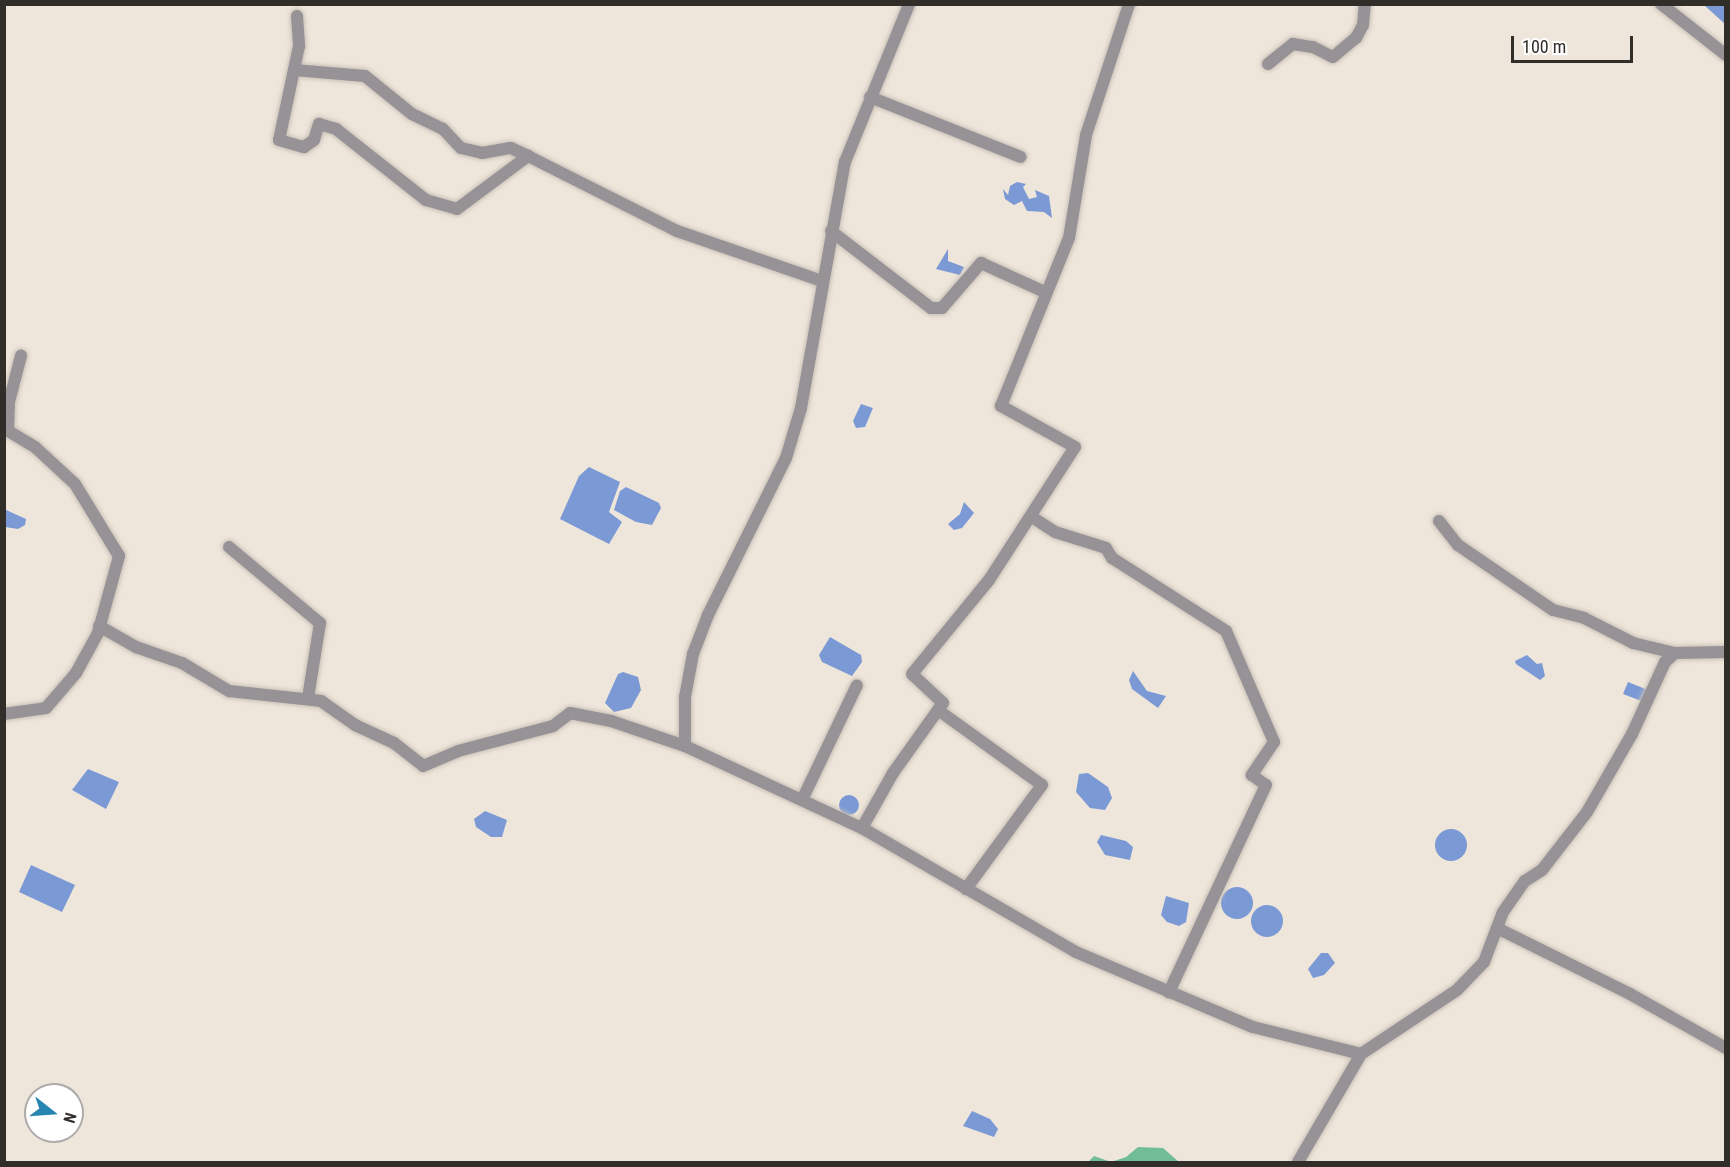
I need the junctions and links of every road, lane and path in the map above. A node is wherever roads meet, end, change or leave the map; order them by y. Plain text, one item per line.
1 (909, 4) edge
2 (1129, 4) edge
3 (1365, 4) edge
4 (1661, 4) edge
5 (297, 16) dead end
6 (1725, 55) edge
7 (1268, 64) dead end
8 (294, 70) junction
9 (870, 97) junction
10 (528, 156) junction
11 (1021, 157) dead end
12 (831, 231) junction
13 (822, 281) junction
14 (1045, 292) junction
15 (21, 356) dead end
16 (1032, 517) junction
17 (1439, 521) dead end
18 (229, 547) dead end
19 (99, 626) junction
20 (1725, 652) edge
21 (1675, 653) junction
22 (857, 685) dead end
23 (308, 698) junction
24 (938, 710) junction
25 (4, 714) edge
26 (685, 746) junction
27 (802, 800) junction
28 (862, 828) junction
29 (966, 888) junction
30 (1497, 928) junction
31 (1169, 992) junction
32 (1725, 1048) edge
33 (1361, 1054) junction
34 (1298, 1162) edge

1 - 9 street
2 - 14 street
3 - 7 street
4 - 6 street
5 - 8 street
8 - 10 street
8 - 10 street
9 - 11 street
9 - 12 street
10 - 13 street
12 - 13 street
12 - 14 street
13 - 26 street
14 - 16 street
15 - 19 street
16 - 24 street
16 - 31 street
17 - 21 street
18 - 23 street
19 - 23 street
19 - 25 street
20 - 21 street
21 - 30 street
22 - 27 street
23 - 26 street
24 - 28 street
24 - 29 street
26 - 27 street
27 - 28 street
28 - 29 street
29 - 31 street
30 - 32 street
30 - 33 street
31 - 33 street
33 - 34 street

